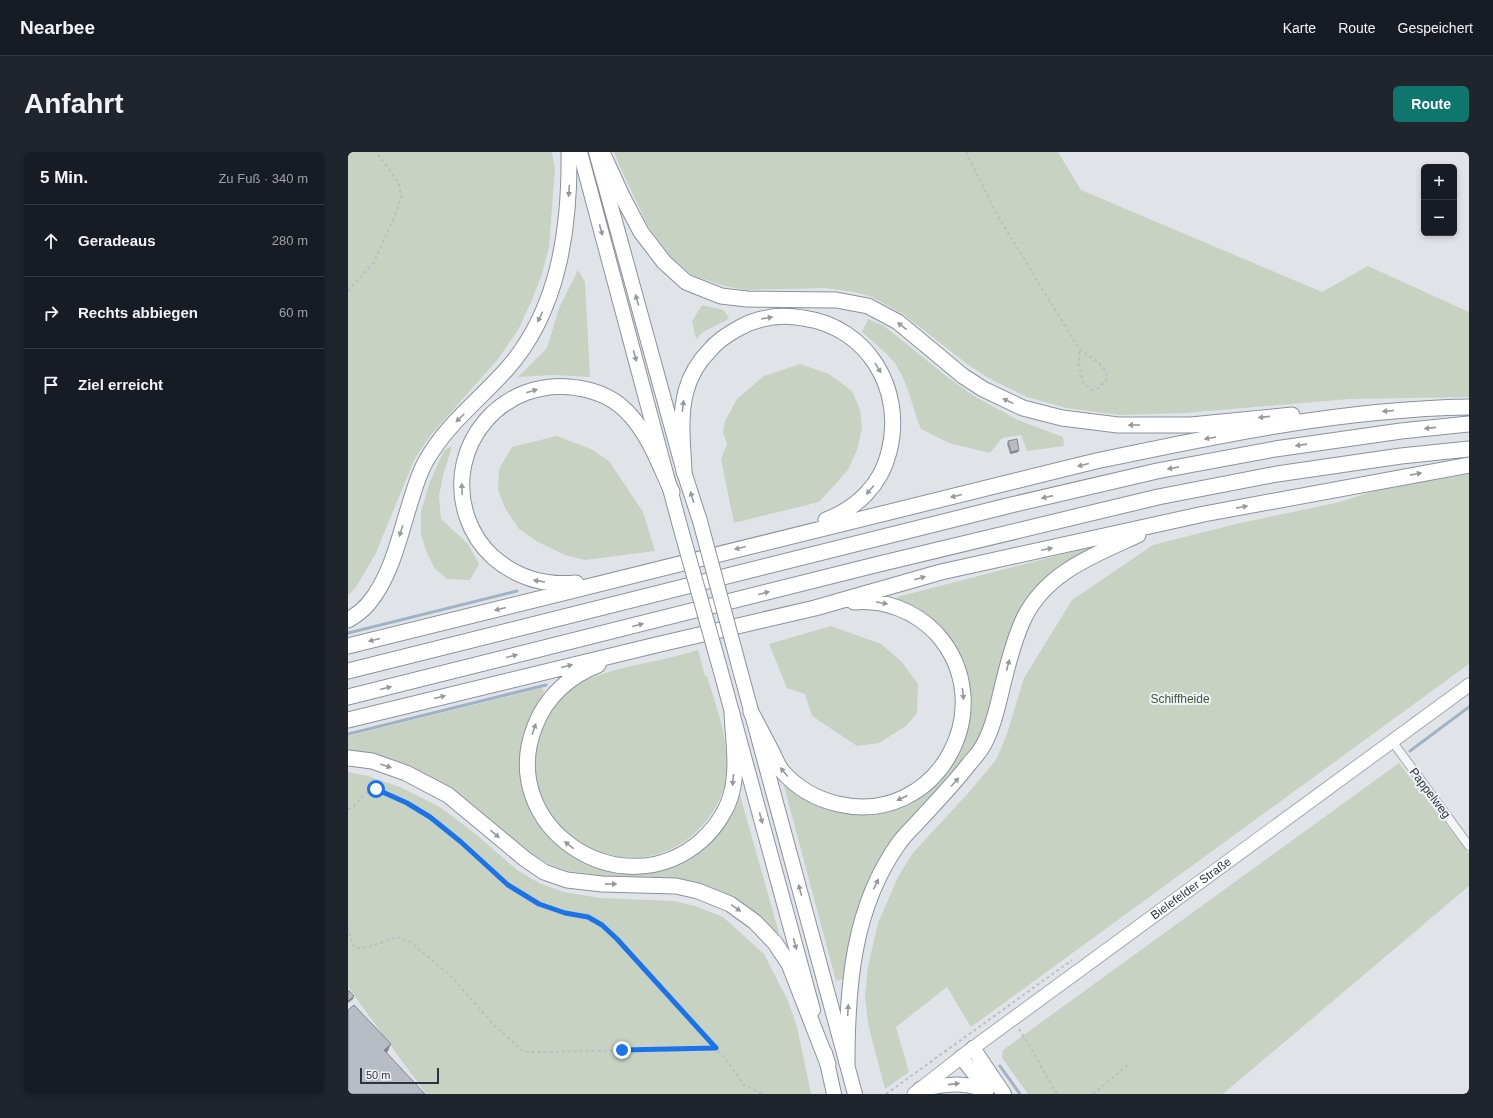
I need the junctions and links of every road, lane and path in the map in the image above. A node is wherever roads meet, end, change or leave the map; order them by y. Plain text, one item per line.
1 (376, 152) edge
2 (569, 152) edge
3 (580, 152) edge
4 (596, 152) edge
5 (602, 152) edge
6 (966, 152) edge
7 (348, 291) edge
8 (1079, 350) junction
9 (1469, 407) edge
10 (1345, 415) junction
11 (1469, 424) edge
12 (1469, 449) edge
13 (1469, 465) edge
14 (684, 472) junction
15 (672, 492) junction
16 (1204, 514) junction
17 (778, 539) junction
18 (619, 579) junction
19 (815, 608) junction
20 (348, 620) edge
21 (656, 645) junction
22 (348, 646) edge
23 (348, 671) edge
24 (1469, 685) edge
25 (348, 697) edge
26 (751, 712) junction
27 (732, 713) junction
28 (348, 720) edge
29 (1392, 741) junction
30 (348, 758) edge
31 (348, 809) edge
32 (1469, 846) edge
33 (348, 927) edge
34 (1012, 1020) junction
35 (716, 1048) junction
36 (973, 1048) junction
37 (961, 1057) junction
38 (847, 1063) junction
39 (828, 1064) junction
40 (1128, 1065) dead end
41 (917, 1091) edge
42 (988, 1092) edge
43 (763, 1094) edge
44 (834, 1094) edge
45 (855, 1094) edge
46 (1004, 1094) edge
47 (1056, 1094) edge
48 (1093, 1094) edge

1 - 7 path
2 -> 20 highway
3 -> 15 highway
14 -> 4 highway
10 -> 5 highway
6 - 8 path
8 - 8 path
9 -> 10 highway
10 -> 17 highway
11 -> 23 highway
25 -> 12 highway
16 -> 13 highway
14 -> 17 highway
26 -> 14 highway, bridge
18 -> 15 highway
15 - 27 highway, bridge
19 -> 16 highway
38 -> 16 highway
17 -> 18 highway
18 -> 22 highway
19 - 21 highway
19 -> 26 highway
27 -> 21 highway
28 -> 21 highway
24 - 29 main road, Bielefelder Straße
38 -> 26 highway
27 -> 39 highway
29 - 32 street, Pappelweg
29 - 34 main road, Bielefelder Straße
30 -> 39 highway
31 - 35 path
33 - 35 path
34 - 36 main road, Bielefelder Straße
34 - 47 path
35 - 43 path
36 - 37 main road, Bielefelder Straße
36 - 46 highway
37 - 41 main road, Bielefelder Straße
37 - 42 highway
38 - 45 highway
39 - 44 highway
40 - 48 path
41 -> 42 highway

